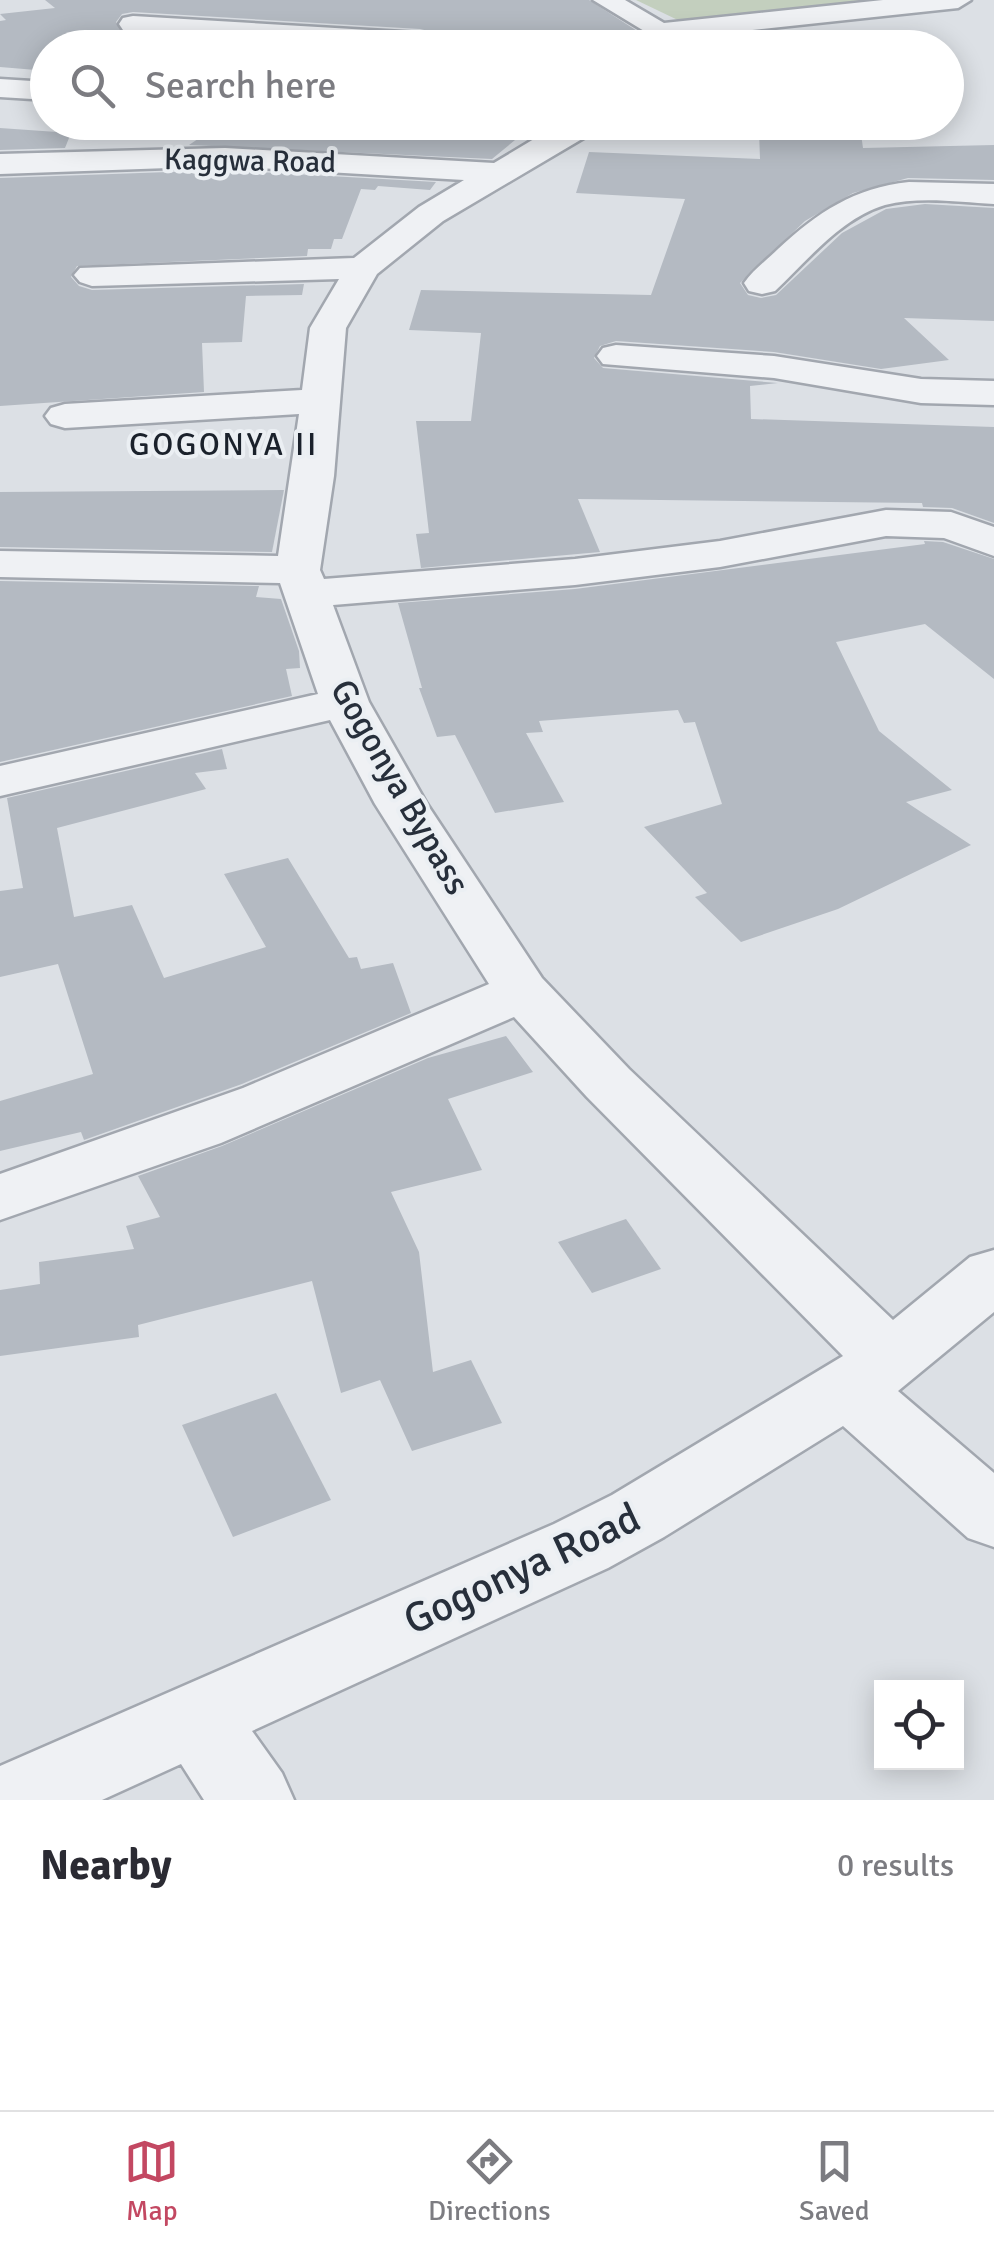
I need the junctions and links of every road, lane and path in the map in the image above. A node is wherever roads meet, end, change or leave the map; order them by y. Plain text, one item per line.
1 (606, 0) edge
2 (958, 0) edge
3 (133, 24) dead end
4 (234, 30) edge
5 (645, 30) edge
6 (733, 30) edge
7 (0, 88) edge
8 (30, 90) edge
9 (556, 140) edge
10 (0, 164) edge
11 (501, 173) junction
12 (994, 194) edge
13 (363, 268) junction
14 (92, 275) dead end
15 (762, 283) dead end
16 (616, 356) dead end
17 (994, 393) edge
18 (322, 401) junction
19 (65, 416) dead end
20 (994, 543) edge
21 (0, 564) edge
22 (301, 582) junction
23 (344, 702) junction
24 (0, 781) edge
25 (522, 990) junction
26 (0, 1197) edge
27 (994, 1274) edge
28 (869, 1374) junction
29 (994, 1517) edge
30 (196, 1719) junction
31 (14, 1800) edge
32 (252, 1800) edge

1 - 5 street
2 - 6 street
3 - 4 street
7 - 8 street
9 - 11 street, Gogonya Bypass
10 - 11 street, Kaggwa Road
11 - 13 street, Gogonya Bypass
12 - 15 street
13 - 14 street
13 - 18 street, Gogonya Bypass
16 - 17 street
18 - 19 street
18 - 22 street, Gogonya Bypass
20 - 22 street
21 - 22 street
22 - 23 street, Gogonya Bypass
23 - 24 street
23 - 25 street, Gogonya Bypass
25 - 26 street
25 - 28 street, Gogonya Bypass
27 - 28 street, Gogonya Road
28 - 29 street, Gogonya Bypass
28 - 30 street, Gogonya Road
30 - 31 street, Gogonya Road
30 - 32 street

